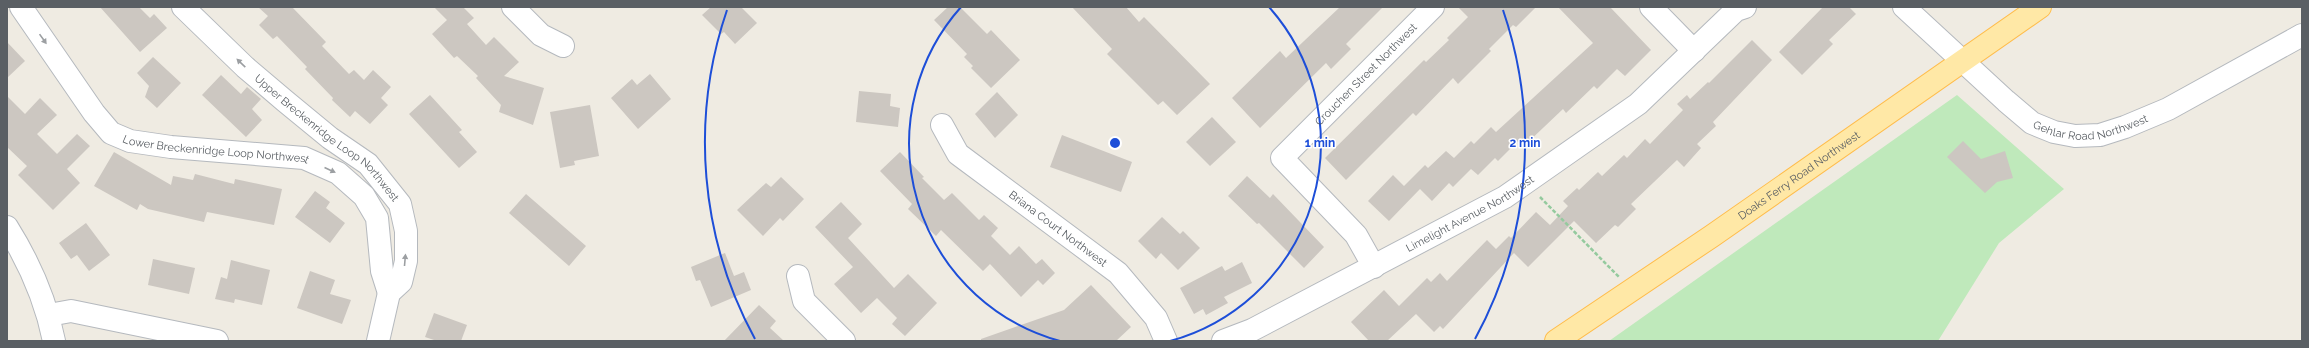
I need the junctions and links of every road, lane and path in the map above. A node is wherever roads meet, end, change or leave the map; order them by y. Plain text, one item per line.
1 (21, 7) edge
2 (183, 7) edge
3 (513, 7) edge
4 (1433, 7) edge
5 (1651, 7) edge
6 (1745, 7) edge
7 (1904, 7) edge
8 (2040, 7) edge
9 (2302, 35) edge
10 (563, 46) dead end
11 (1694, 50) junction
12 (1964, 60) junction
13 (942, 125) dead end
14 (1527, 183) junction
15 (7, 227) edge
16 (1374, 267) junction
17 (798, 276) dead end
18 (1632, 290) junction
19 (389, 293) junction
20 (49, 315) junction
21 (54, 341) edge
22 (218, 341) edge
23 (378, 341) edge
24 (844, 341) edge
25 (1166, 341) edge
26 (1223, 341) edge
27 (1556, 341) edge

1 -> 19 street, Lower Breckenridge Loop Northwest
19 -> 2 street, Upper Breckenridge Loop Northwest
3 - 10 street
4 - 16 street, Crouchen Street Northwest
5 - 11 street
6 - 11 street, Limelight Avenue Northwest
7 - 12 street, Gehlar Road Northwest
8 - 12 main road, Doaks Ferry Road Northwest
9 - 12 street, Gehlar Road Northwest
11 - 14 street, Limelight Avenue Northwest
12 - 18 main road, Doaks Ferry Road Northwest
13 - 25 street, Briana Court Northwest
14 - 16 street, Limelight Avenue Northwest
14 - 18 path
15 - 20 street
16 - 26 street, Limelight Avenue Northwest
17 - 24 street
18 - 27 main road, Doaks Ferry Road Northwest
19 - 23 street
20 - 21 street
20 - 22 street

